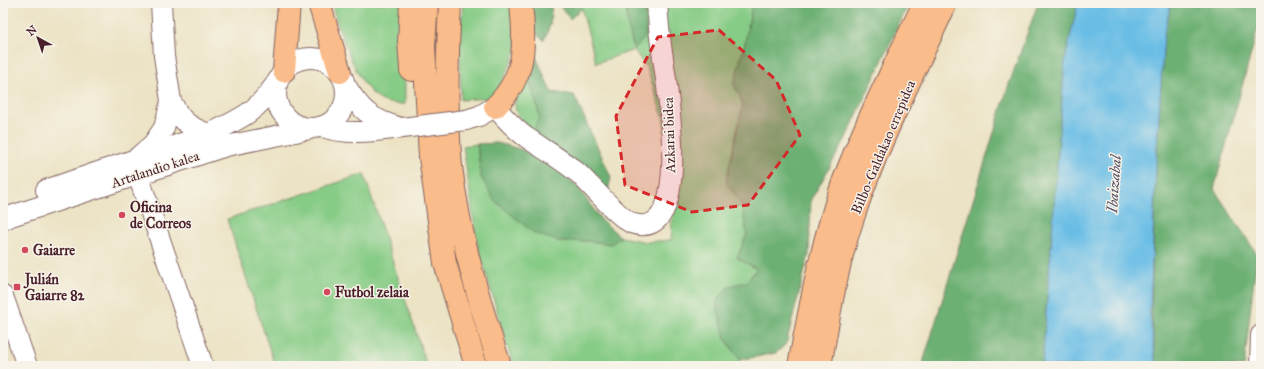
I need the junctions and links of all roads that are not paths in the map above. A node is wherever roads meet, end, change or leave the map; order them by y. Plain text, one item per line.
1 (161, 3) edge
2 (289, 3) edge
3 (319, 3) edge
4 (411, 3) edge
5 (427, 3) edge
6 (450, 3) edge
7 (521, 3) edge
8 (657, 3) edge
9 (924, 3) edge
10 (946, 3) edge
11 (281, 75) junction
12 (343, 79) junction
13 (170, 105) junction
14 (495, 108) junction
15 (466, 120) junction
16 (316, 128) junction
17 (402, 128) junction
18 (209, 134) junction
19 (525, 137) junction
20 (136, 167) junction
21 (3, 206) edge
22 (3, 220) edge
23 (445, 263) junction
24 (3, 296) edge
25 (1261, 335) edge
26 (27, 366) edge
27 (203, 366) edge
28 (476, 366) edge
29 (500, 366) edge
30 (799, 366) edge
31 (820, 366) edge
32 (1260, 366) edge

1 - 13 street
2 - 11 main road
3 - 12 main road
4 - 23 main road
5 - 23 main road
6 - 29 main road
7 - 14 main road
8 - 19 street, Azkarai bidea
9 - 30 main road, Bilbo-Galdakao errepidea
10 - 31 main road, Bilbo-Galdakao errepidea
11 - 12 street
11 - 16 street
11 - 18 street, Artalandio kalea
12 - 16 street
12 - 17 street
13 - 18 street
13 - 20 street
14 - 15 street
14 - 19 street
15 - 17 street, bridge
15 - 19 street
16 - 17 street
16 - 20 street, Artalandio kalea
18 - 20 street, Artalandio kalea
20 - 21 street, Artalandio kalea
20 - 22 street, Artalandio kalea
20 - 27 street
23 - 28 main road
24 - 26 street
25 - 32 street

